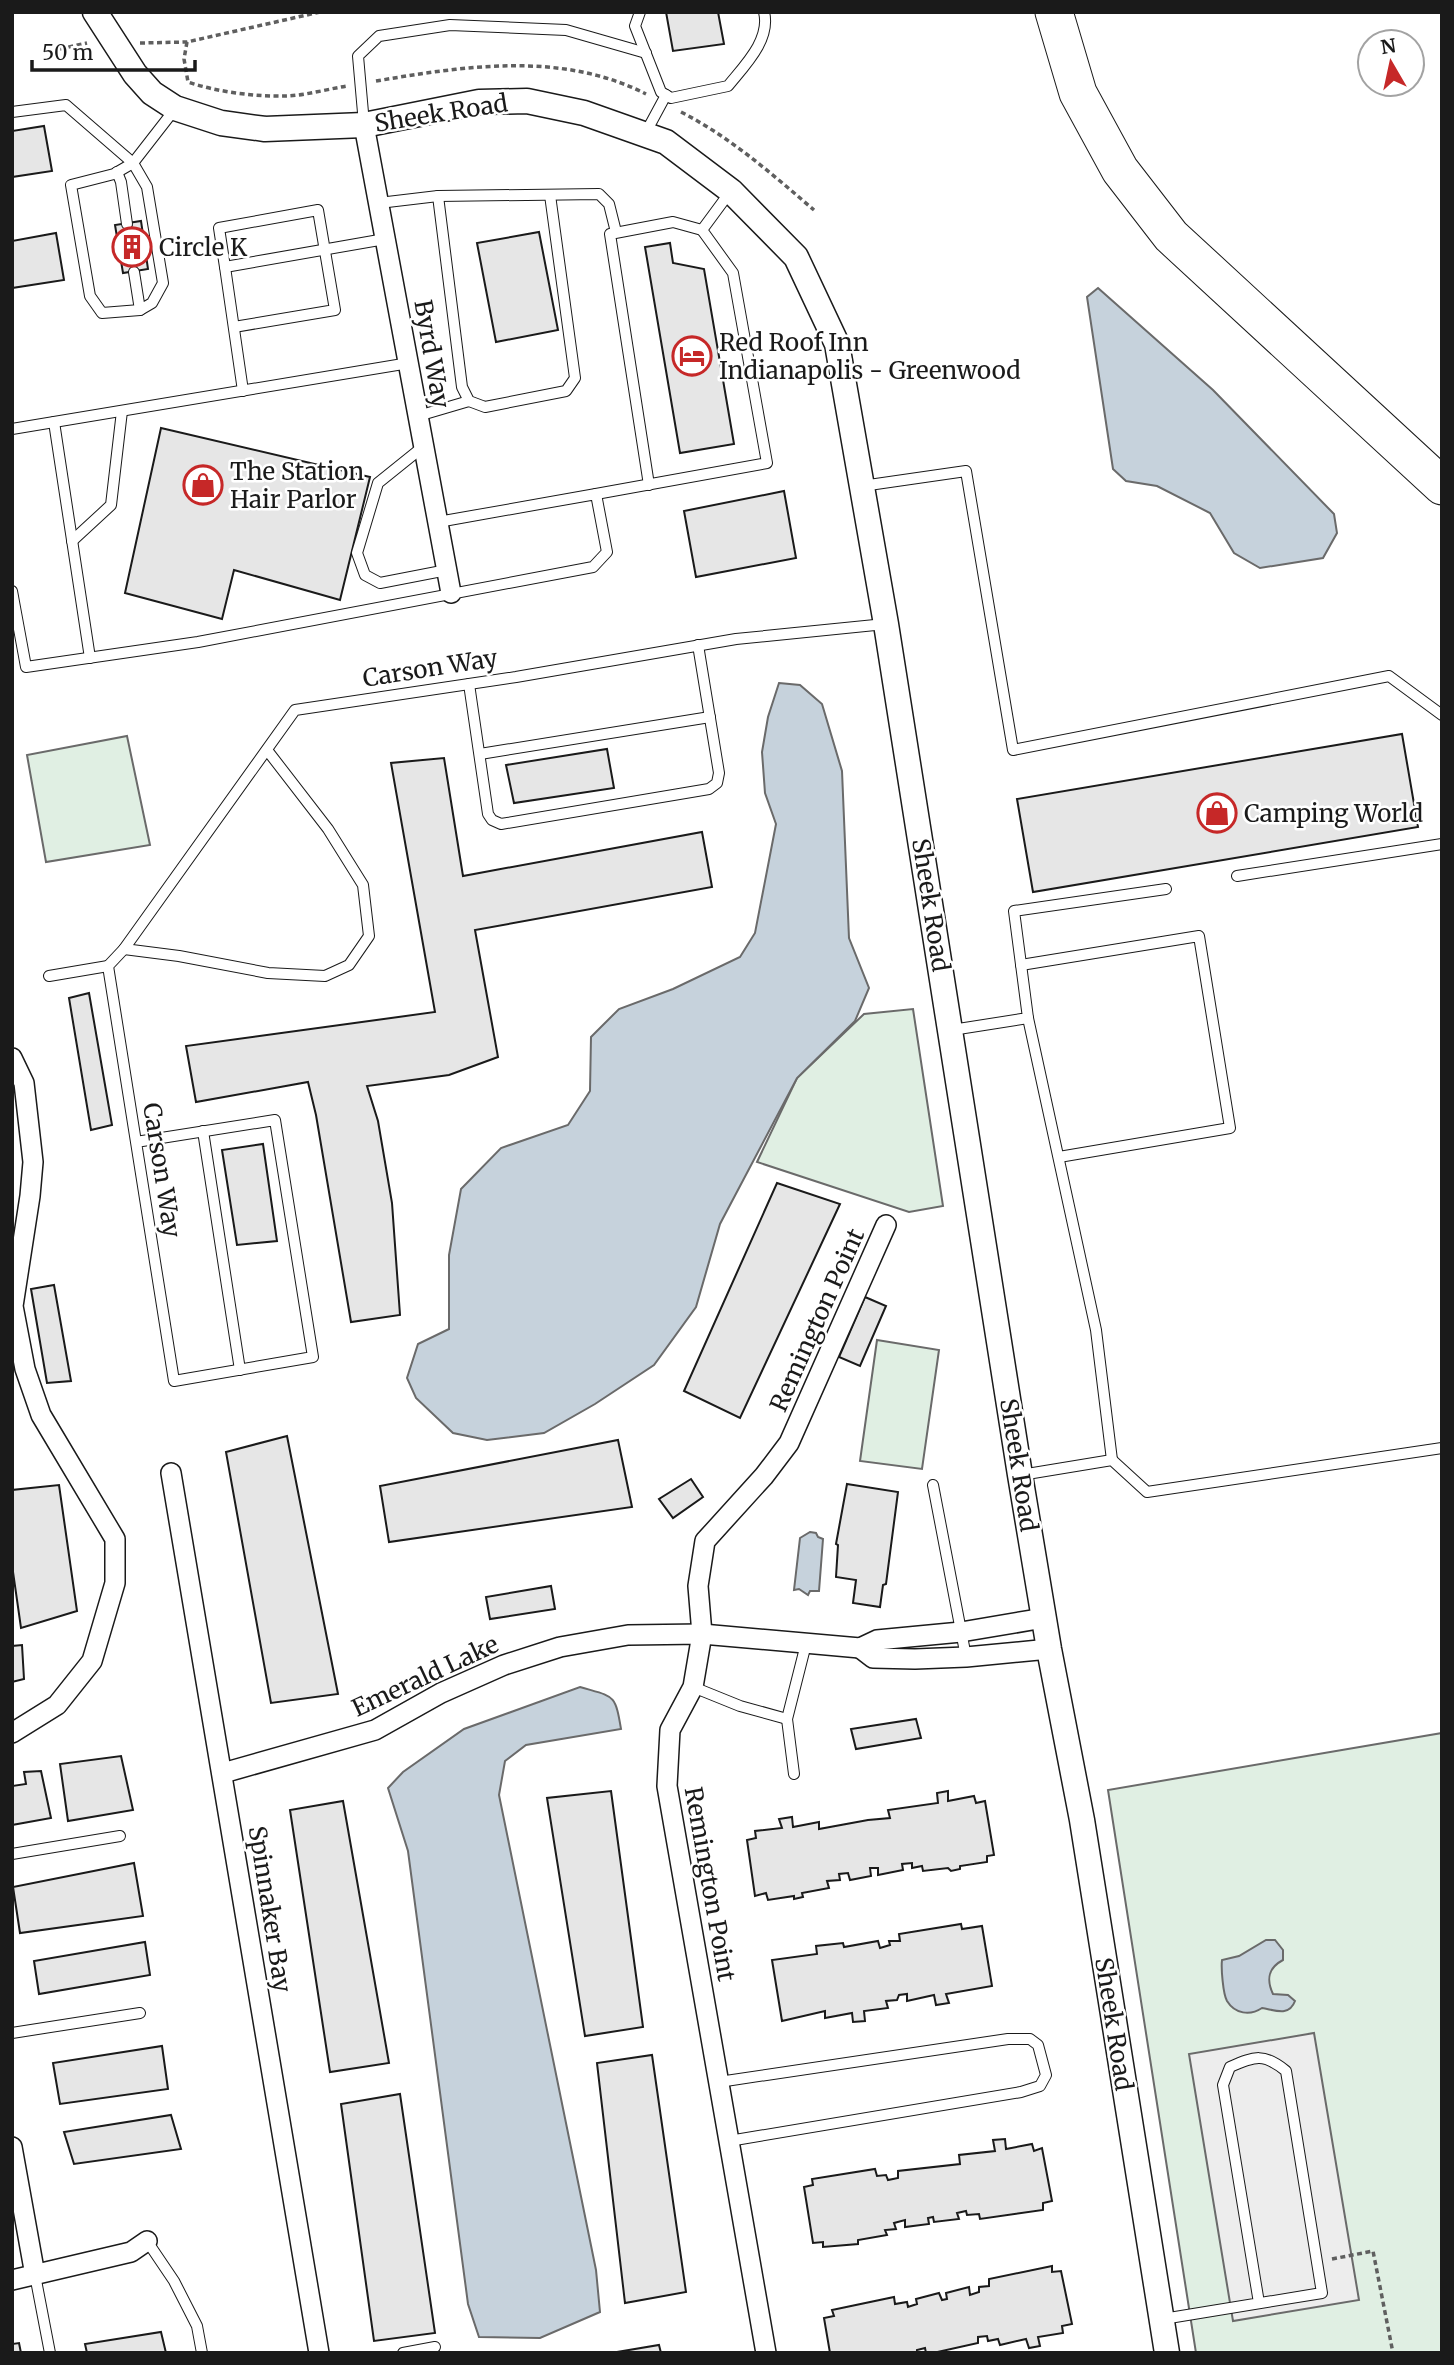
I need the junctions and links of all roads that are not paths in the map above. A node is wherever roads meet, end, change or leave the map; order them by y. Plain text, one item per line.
1 (95, 12) edge
2 (640, 12) edge
3 (764, 12) edge
4 (1054, 12) edge
5 (646, 53) junction
6 (666, 95) junction
7 (175, 108) junction
8 (12, 113) edge
9 (364, 125) junction
10 (645, 135) junction
11 (133, 163) junction
12 (117, 172) junction
13 (731, 191) junction
14 (550, 195) junction
15 (438, 196) junction
16 (379, 203) junction
17 (127, 224) dead end
18 (702, 230) junction
19 (616, 232) junction
20 (386, 239) junction
21 (325, 249) junction
22 (225, 267) junction
23 (134, 272) dead end
24 (140, 310) junction
25 (234, 327) junction
26 (409, 363) junction
27 (243, 391) junction
28 (469, 401) junction
29 (122, 411) junction
30 (418, 416) junction
31 (54, 422) junction
32 (12, 429) edge
33 (424, 446) junction
34 (649, 485) junction
35 (862, 486) junction
36 (1442, 486) edge
37 (596, 494) junction
38 (438, 522) junction
39 (72, 541) junction
40 (447, 570) junction
41 (12, 591) edge
42 (451, 593) junction
43 (886, 624) junction
44 (698, 645) junction
45 (90, 657) junction
46 (469, 684) junction
47 (1442, 715) edge
48 (710, 717) junction
49 (267, 750) junction
50 (480, 754) junction
51 (1442, 844) edge
52 (1237, 876) dead end
53 (1166, 889) dead end
54 (124, 949) junction
55 (1021, 965) junction
56 (108, 966) junction
57 (49, 976) dead end
58 (1028, 1018) junction
59 (951, 1030) junction
60 (12, 1058) edge
61 (203, 1131) junction
62 (136, 1142) junction
63 (1059, 1157) junction
64 (887, 1225) dead end
65 (13, 1306) edge
66 (19, 1370) edge
67 (240, 1370) junction
68 (1442, 1448) edge
69 (1112, 1460) junction
70 (171, 1473) dead end
71 (1020, 1475) junction
72 (933, 1485) dead end
73 (1044, 1618) junction
74 (961, 1632) junction
75 (702, 1634) junction
76 (806, 1644) junction
77 (860, 1648) junction
78 (1049, 1649) junction
79 (966, 1657) junction
80 (693, 1687) junction
81 (787, 1719) junction
82 (12, 1733) edge
83 (223, 1773) junction
84 (794, 1774) dead end
85 (120, 1836) dead end
86 (12, 1854) edge
87 (141, 2013) dead end
88 (12, 2033) edge
89 (719, 2082) junction
90 (729, 2141) junction
91 (12, 2147) edge
92 (147, 2241) joint
93 (35, 2275) junction
94 (12, 2280) edge
95 (1259, 2303) junction
96 (1162, 2319) junction
97 (435, 2347) dead end
98 (50, 2353) edge
99 (202, 2353) edge
100 (319, 2353) edge
101 (404, 2353) edge
102 (766, 2353) edge
103 (1167, 2353) edge

1 - 7 street, Sheek Road
2 - 5 lane
3 - 6 lane
4 - 36 highway
5 - 6 lane
5 - 9 lane
6 - 10 lane
7 - 9 street, Sheek Road
7 - 11 lane
8 - 11 lane
9 - 10 street, Sheek Road
9 - 16 street, Byrd Way
10 - 13 street, Sheek Road
11 - 12 lane
11 - 24 lane
12 - 17 lane
12 - 24 lane
13 - 18 lane
13 - 35 street, Sheek Road
14 - 15 lane
14 - 19 lane
14 - 28 lane
15 - 16 lane
15 - 28 lane
16 - 20 street, Byrd Way
18 - 19 lane
18 - 34 lane
19 - 34 lane
20 - 21 lane
20 - 26 street, Byrd Way
21 - 22 lane
21 - 22 lane
21 - 25 lane
22 - 25 lane
23 - 24 lane
25 - 27 lane
26 - 27 lane
26 - 30 street, Byrd Way
27 - 29 lane
28 - 30 lane
29 - 31 lane
29 - 39 lane
30 - 33 street, Byrd Way
31 - 32 lane
31 - 39 lane
33 - 38 street, Byrd Way
33 - 40 lane
34 - 37 lane
35 - 43 street, Sheek Road
35 - 47 lane
37 - 38 lane
37 - 42 lane
38 - 40 street, Byrd Way
39 - 45 lane
40 - 42 street, Byrd Way
41 - 45 lane
42 - 45 lane
43 - 44 lane, Carson Way
43 - 59 street, Sheek Road
44 - 46 lane, Carson Way
44 - 48 lane
46 - 49 lane, Carson Way
46 - 50 lane
48 - 50 lane
48 - 50 lane
49 - 54 lane, Carson Way
49 - 54 lane
51 - 52 lane
53 - 55 lane
54 - 56 lane, Carson Way
55 - 58 lane
55 - 63 lane
56 - 57 lane
56 - 62 lane, Carson Way
58 - 59 lane
58 - 63 lane
59 - 71 street, Sheek Road
60 - 65 street
61 - 62 lane
61 - 67 lane
61 - 67 lane
62 - 67 lane, Carson Way
63 - 69 lane
64 - 75 street, Remington Point
65 - 66 street
66 - 82 street
68 - 69 lane
69 - 71 lane
70 - 83 street, Spinnaker Bay
71 - 73 street, Sheek Road
72 - 74 lane
73 - 74 street, Emerald Lake
73 - 78 street, Sheek Road
74 - 77 street, Emerald Lake
74 - 79 lane
75 - 76 street, Emerald Lake
75 - 80 street, Remington Point
75 - 83 street, Emerald Lake
76 - 77 street, Emerald Lake
76 - 81 lane
77 - 79 street, Emerald Lake
78 - 79 street, Emerald Lake
78 - 96 street, Sheek Road
80 - 81 lane
80 - 89 street, Remington Point
81 - 84 lane
83 - 100 street, Spinnaker Bay
85 - 86 lane
87 - 88 lane
89 - 90 street, Remington Point
89 - 90 lane
90 - 102 street, Remington Point
91 - 93 street
92 - 93 street
92 - 99 lane
93 - 94 street
93 - 98 lane
95 - 95 lane
95 - 96 lane
96 - 103 street, Sheek Road
97 - 101 lane

